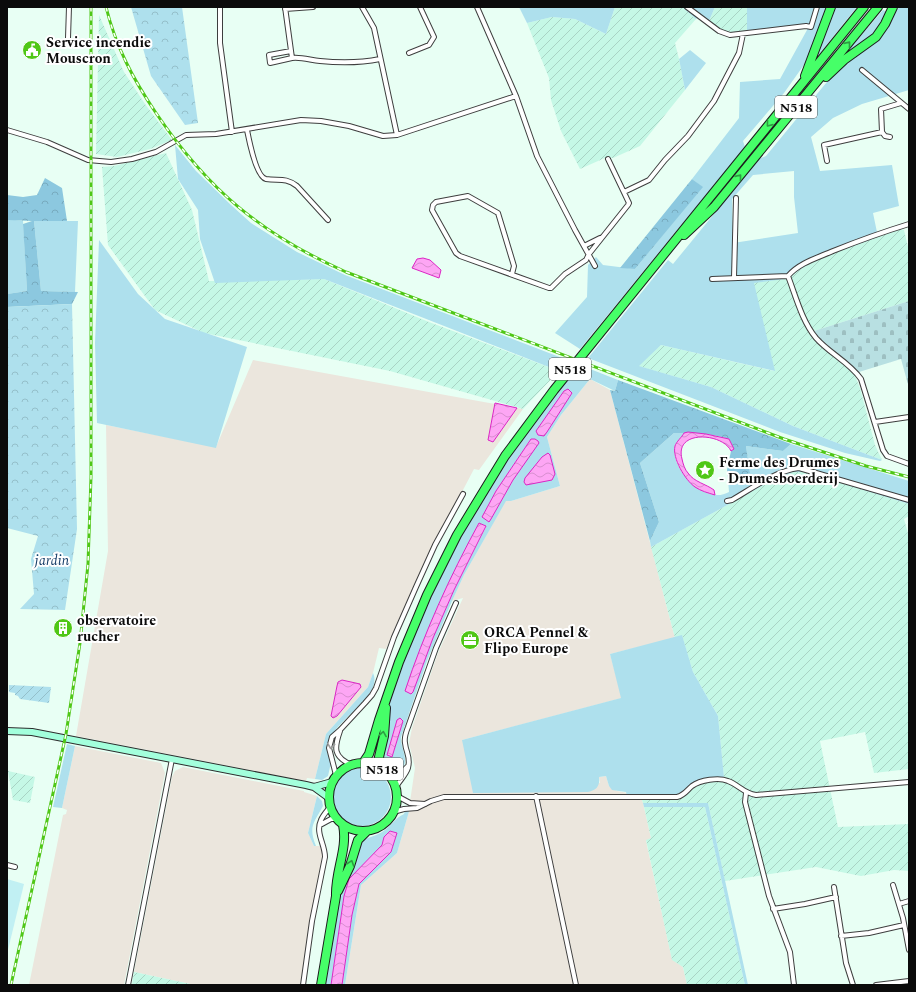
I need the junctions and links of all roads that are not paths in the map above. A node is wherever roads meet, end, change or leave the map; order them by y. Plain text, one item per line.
1 (69, 7) edge
2 (220, 7) edge
3 (314, 7) edge
4 (362, 7) edge
5 (420, 7) edge
6 (477, 7) edge
7 (687, 7) edge
8 (817, 7) edge
9 (831, 7) edge
10 (864, 7) edge
11 (878, 7) edge
12 (892, 7) edge
13 (285, 8) edge
14 (743, 34) junction
15 (68, 38) dead end
16 (291, 51) junction
17 (409, 53) dead end
18 (292, 58) junction
19 (380, 59) junction
20 (862, 70) dead end
21 (803, 81) junction
22 (814, 86) junction
23 (516, 96) junction
24 (901, 103) junction
25 (909, 109) edge
26 (7, 130) edge
27 (247, 130) junction
28 (232, 132) junction
29 (882, 132) junction
30 (397, 135) junction
31 (890, 137) dead end
32 (608, 159) dead end
33 (827, 161) dead end
34 (624, 192) junction
35 (736, 198) dead end
36 (328, 220) dead end
37 (909, 224) edge
38 (602, 237) junction
39 (584, 246) junction
40 (666, 250) junction
41 (589, 254) junction
42 (595, 266) dead end
43 (512, 274) junction
44 (788, 276) junction
45 (734, 278) junction
46 (712, 279) dead end
47 (909, 417) edge
48 (875, 422) junction
49 (909, 464) edge
50 (463, 494) dead end
51 (909, 500) edge
52 (727, 501) dead end
53 (456, 603) dead end
54 (386, 700) junction
55 (340, 730) junction
56 (7, 731) edge
57 (172, 760) junction
58 (363, 763) junction
59 (352, 765) junction
60 (408, 766) junction
61 (381, 768) junction
62 (389, 775) junction
63 (334, 779) junction
64 (909, 782) edge
65 (314, 787) junction
66 (396, 787) junction
67 (746, 793) junction
68 (397, 796) junction
69 (536, 796) junction
70 (329, 803) junction
71 (425, 804) junction
72 (393, 812) junction
73 (336, 819) junction
74 (320, 825) junction
75 (343, 825) junction
76 (367, 831) junction
77 (7, 865) edge
78 (15, 866) dead end
79 (893, 885) dead end
80 (834, 887) dead end
81 (336, 896) junction
82 (836, 897) junction
83 (909, 901) edge
84 (899, 904) junction
85 (773, 909) junction
86 (904, 925) junction
87 (841, 936) junction
88 (909, 950) edge
89 (909, 980) edge
90 (128, 985) edge
91 (303, 985) edge
92 (321, 985) edge
93 (576, 985) edge
94 (794, 985) edge
95 (853, 985) edge
96 (876, 985) edge

1 - 15 street
2 - 28 street
3 - 13 street
4 - 19 street
5 - 17 street
6 - 23 street
7 - 14 street
8 - 14 street
9 - 21 highway
10 - 21 highway, N518
22 -> 11 highway, N518
12 - 22 highway
13 - 16 street
14 - 34 street
16 - 18 street
16 - 18 street
18 - 19 street
19 - 30 street
20 - 24 street
21 -> 40 highway, N518
40 -> 22 highway, N518
23 - 30 street
23 - 39 street
24 - 25 street
24 - 29 street
26 - 28 street
27 - 28 street
27 - 30 street
27 - 36 street
29 - 31 street
29 - 33 street
32 - 34 street
34 - 38 street
35 - 45 street
37 - 44 street
38 - 39 street
38 - 41 street
39 - 41 street
40 - 54 highway, N518
41 - 42 street
41 - 43 street
43 - 43 street
44 - 45 street
44 - 48 street
45 - 46 street
47 - 48 street
48 - 49 street
50 - 55 street
51 - 52 street
53 - 60 street
54 - 58 highway, N518
61 -> 54 highway, N518
55 - 59 street
55 -> 63 street
56 - 57 main road
57 - 65 main road
57 - 90 street
58 - 59 highway, N518
58 - 61 highway, N518
59 - 63 highway, N518
60 - 62 street
60 - 66 street
61 - 62 highway, N518
62 - 66 highway, N518
63 - 65 main road
63 - 70 highway
64 - 67 street
65 - 70 main road
66 - 68 highway, N518
67 - 69 street
67 - 85 street
68 - 71 street
68 - 72 highway, N518
69 - 71 street
69 - 93 street
70 - 73 highway
70 - 74 street
71 - 72 street
72 - 76 highway, N518
73 - 74 street
73 - 75 highway
74 - 91 street
75 - 76 highway
75 - 81 highway
81 -> 76 highway
77 - 78 street
79 - 84 street
80 - 82 street
81 - 92 highway
82 - 85 street
82 - 87 street
83 - 84 street
84 - 86 street
85 - 94 street
86 - 87 street
86 - 88 street
87 - 95 street
89 - 96 street

